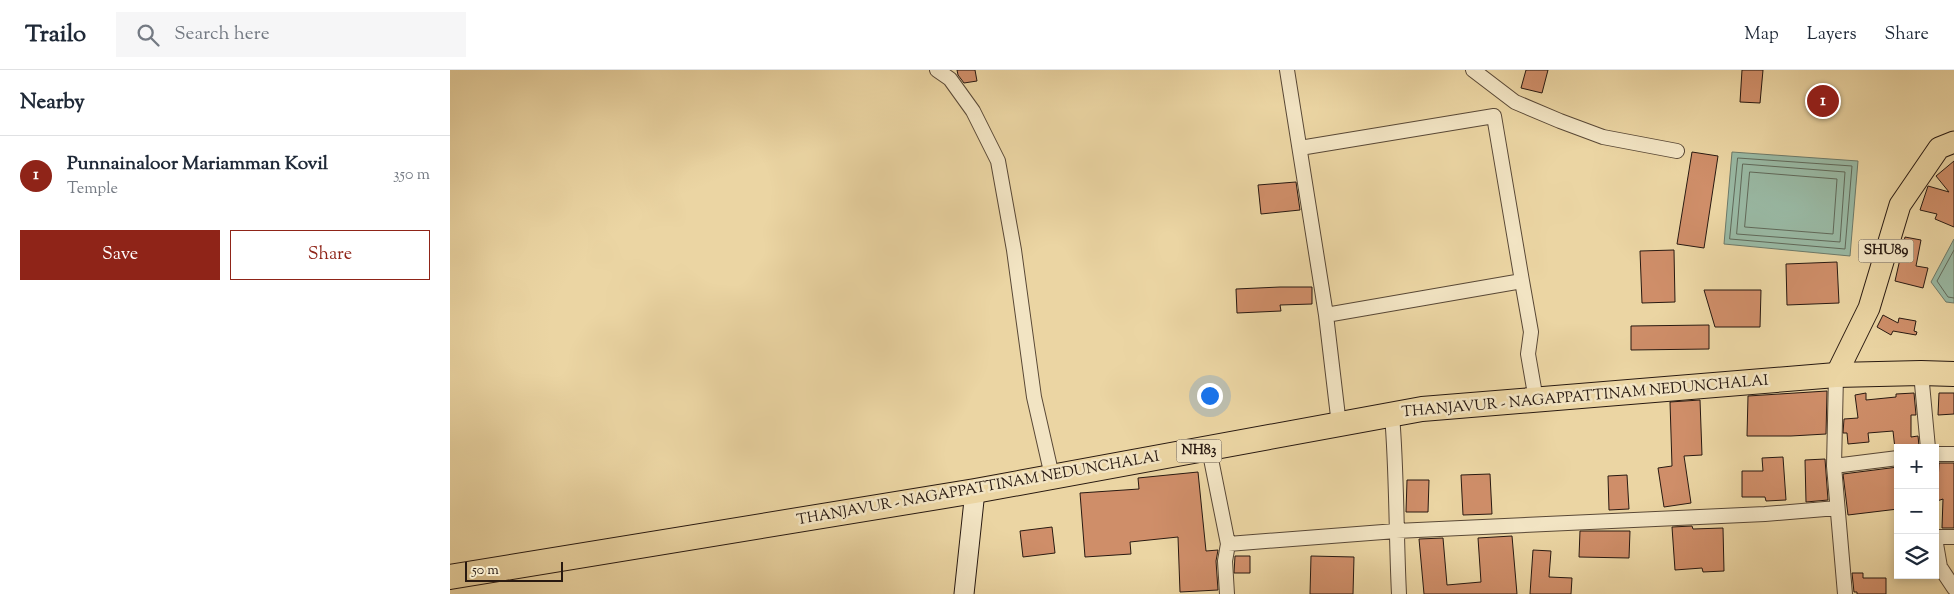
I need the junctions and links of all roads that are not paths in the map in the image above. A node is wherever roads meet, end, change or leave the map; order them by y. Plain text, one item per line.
1 (937, 70) edge
2 (1287, 70) edge
3 (1474, 70) edge
4 (1954, 142) edge
5 (1300, 148) junction
6 (1678, 151) dead end
7 (1522, 282) junction
8 (1326, 315) junction
9 (1921, 373) junction
10 (1954, 374) edge
11 (1836, 375) junction
12 (1536, 400) junction
13 (1392, 415) junction
14 (1339, 425) junction
15 (1928, 444) edge
16 (1209, 449) junction
17 (1939, 454) edge
18 (1954, 454) edge
19 (1894, 458) edge
20 (1834, 466) junction
21 (1052, 476) junction
22 (975, 491) junction
23 (1837, 508) junction
24 (1396, 531) junction
25 (1939, 537) edge
26 (1954, 537) edge
27 (1228, 544) junction
28 (1939, 561) edge
29 (450, 577) edge
30 (1954, 588) edge
31 (964, 594) edge
32 (1227, 594) edge
33 (1399, 594) edge
34 (1845, 594) edge

1 - 21 street
2 - 5 street
3 - 6 street
4 - 11 main road, SHU89
5 - 7 street
5 - 8 street
7 - 8 street
7 - 12 street
8 - 14 street
9 - 10 highway, THANJAVUR - NAGAPPATTINAM NEDUNCHALAI / NH83
9 - 11 highway, THANJAVUR - NAGAPPATTINAM NEDUNCHALAI / NH83
9 - 15 street
11 - 12 highway, THANJAVUR - NAGAPPATTINAM NEDUNCHALAI / NH83
11 - 20 street
12 - 13 highway, THANJAVUR - NAGAPPATTINAM NEDUNCHALAI / NH83
13 - 14 highway, THANJAVUR - NAGAPPATTINAM NEDUNCHALAI / NH83
13 - 24 street
14 - 16 highway, THANJAVUR - NAGAPPATTINAM NEDUNCHALAI / NH83
16 - 21 highway, THANJAVUR - NAGAPPATTINAM NEDUNCHALAI / NH83
16 - 27 street
17 - 18 street
19 - 20 street
20 - 23 street
21 - 22 highway, THANJAVUR - NAGAPPATTINAM NEDUNCHALAI / NH83
22 - 29 highway, THANJAVUR - NAGAPPATTINAM NEDUNCHALAI / NH83
22 - 31 street
23 - 24 street
23 - 34 street
24 - 27 street
24 - 33 street
25 - 26 street
27 - 32 street
28 - 30 street

